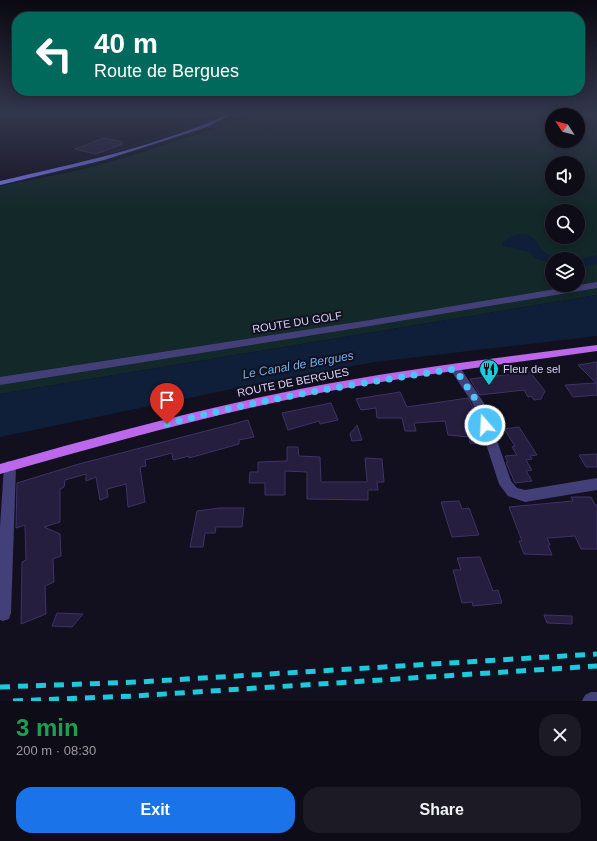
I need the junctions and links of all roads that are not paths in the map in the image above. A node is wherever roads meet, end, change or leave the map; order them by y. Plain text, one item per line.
1 (139, 147) edge
2 (1, 182) edge
3 (597, 285) edge
4 (597, 348) edge
5 (455, 369) junction
6 (0, 381) edge
7 (5, 467) edge
8 (597, 484) edge
9 (3, 613) dead end
10 (591, 701) edge
11 (597, 701) edge

1 - 2 main road
3 - 6 street, ROUTE DU GOLF
4 - 5 main road, ROUTE DE BERGUES
5 - 7 main road, ROUTE DE BERGUES
5 - 8 street
7 - 9 street
10 - 11 street

